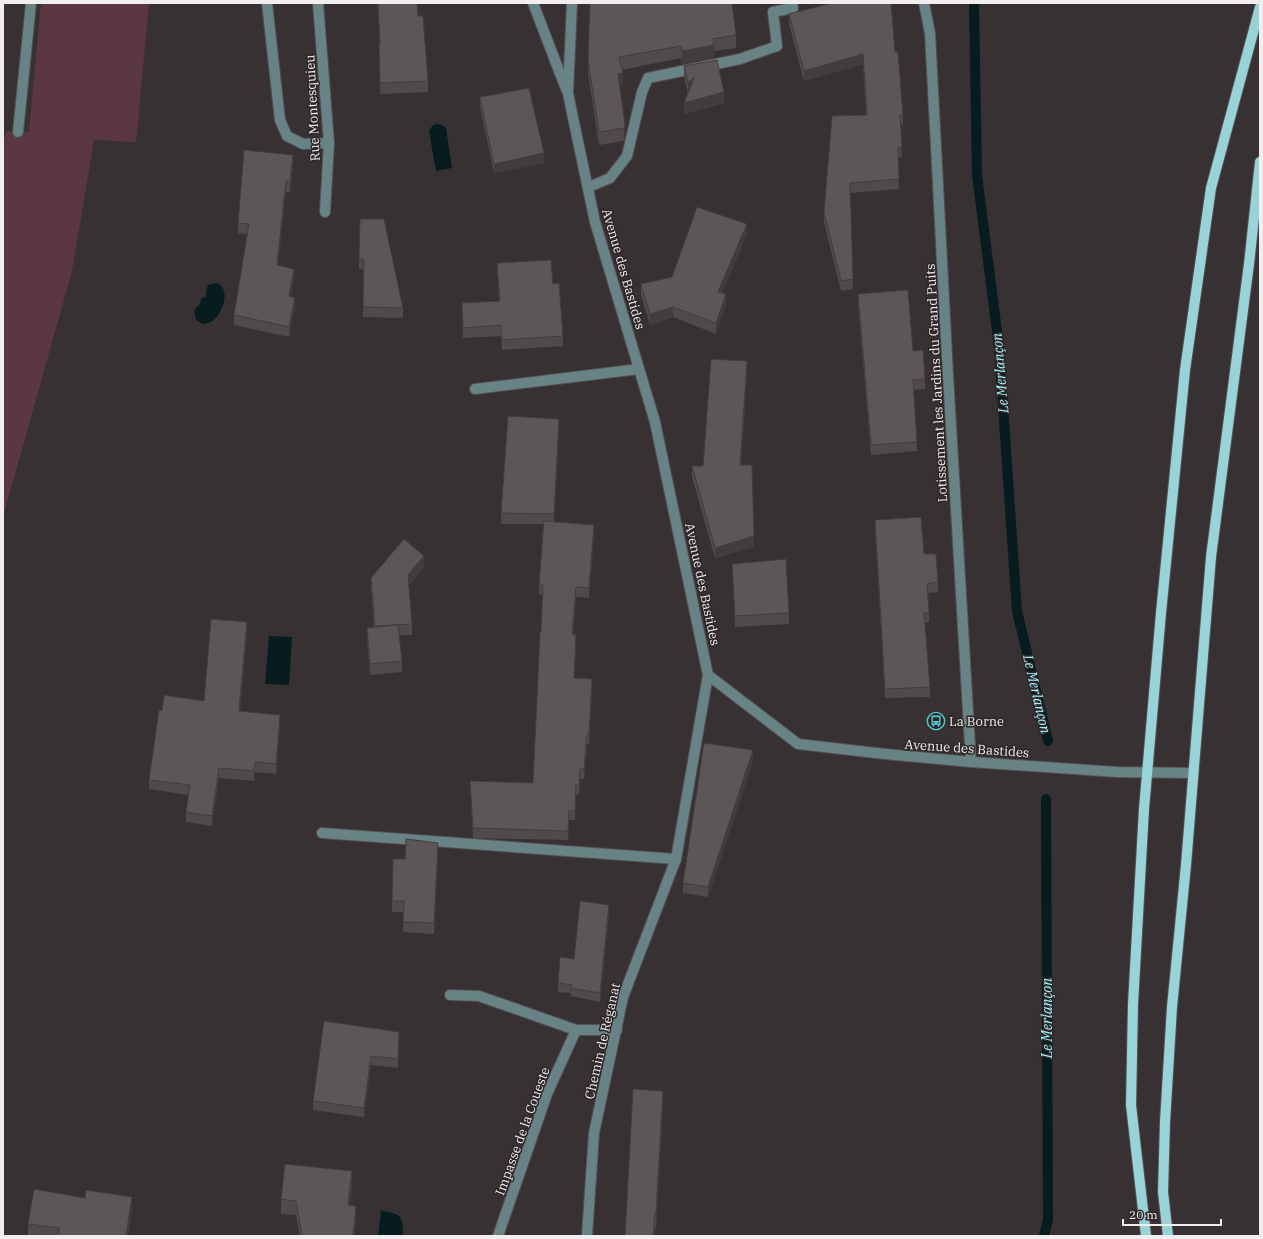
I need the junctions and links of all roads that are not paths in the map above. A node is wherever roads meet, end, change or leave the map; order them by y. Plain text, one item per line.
1 (31, 3) edge
2 (267, 3) edge
3 (318, 3) edge
4 (533, 3) edge
5 (572, 3) edge
6 (792, 3) edge
7 (924, 3) edge
8 (1260, 6) edge
9 (568, 93) junction
10 (18, 132) dead end
11 (329, 143) junction
12 (1260, 162) edge
13 (589, 188) junction
14 (325, 212) dead end
15 (640, 369) junction
16 (474, 389) dead end
17 (708, 675) junction
18 (971, 762) junction
19 (1147, 772) junction
20 (1193, 773) junction
21 (322, 833) dead end
22 (676, 860) junction
23 (450, 995) dead end
24 (576, 1030) junction
25 (617, 1030) junction
26 (498, 1236) edge
27 (587, 1236) edge
28 (1146, 1236) edge
29 (1168, 1236) edge

1 - 10 street
2 - 11 street
3 - 11 street, Rue Montesquieu
4 - 9 street
5 - 9 street, Avenue des Bastides
6 - 13 street
7 - 18 street, Lotissement les Jardins du Grand Puits
8 - 19 main road
9 - 13 street, Avenue des Bastides
11 - 14 street, Rue Montesquieu
12 - 20 main road
13 - 15 street, Avenue des Bastides
15 - 16 street
15 - 17 street, Avenue des Bastides
17 - 18 street, Avenue des Bastides
17 - 22 street, Chemin de Réganat
18 - 19 street, Avenue des Bastides
19 - 20 street, Avenue des Bastides
19 - 28 main road
20 - 29 main road
21 - 22 street
22 - 25 street, Chemin de Réganat
23 - 24 street
24 - 25 street
24 - 26 street, Impasse de la Coueste
25 - 27 street, Chemin de Réganat

